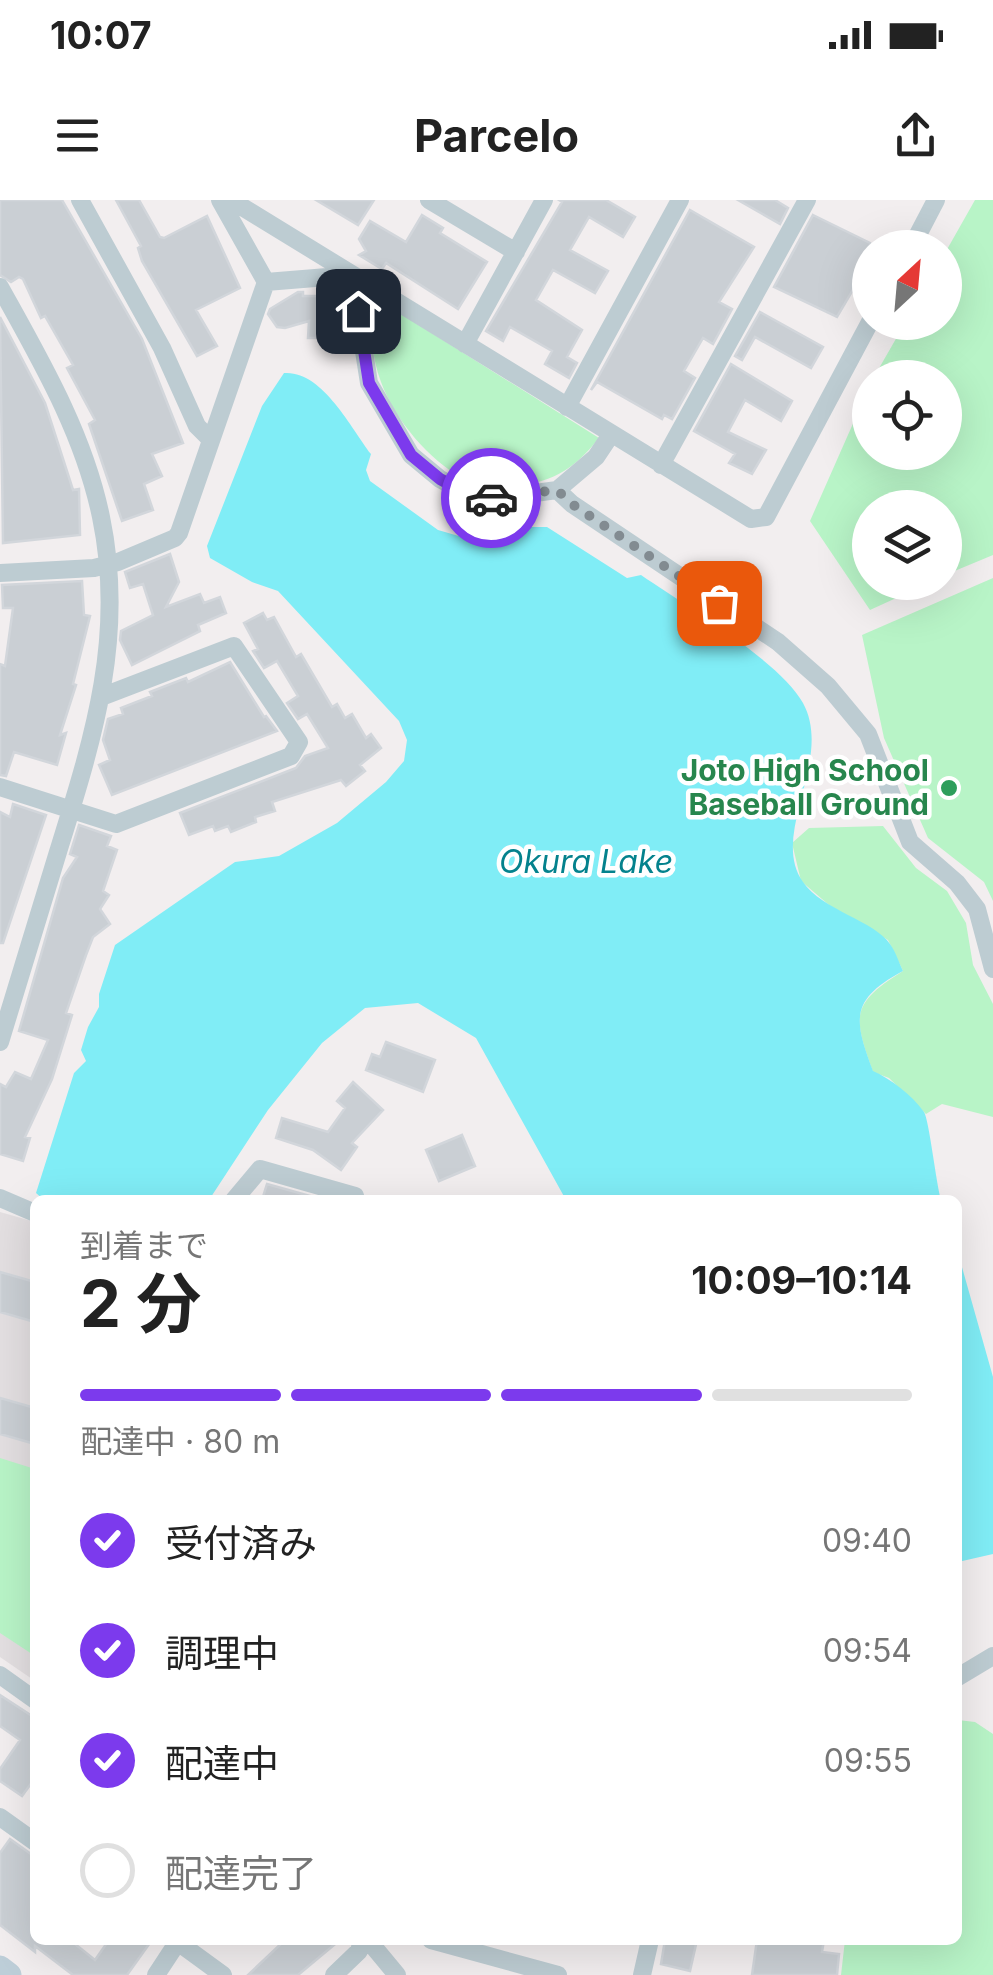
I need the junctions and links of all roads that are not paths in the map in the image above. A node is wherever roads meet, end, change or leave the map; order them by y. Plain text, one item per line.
1 (80, 200) edge
2 (220, 200) edge
3 (231, 200) edge
4 (429, 200) edge
5 (544, 200) edge
6 (680, 200) edge
7 (807, 200) edge
8 (936, 200) edge
9 (920, 230) edge
10 (516, 252) junction
11 (352, 275) junction
12 (266, 282) junction
13 (0, 288) edge
14 (860, 340) edge
15 (465, 344) junction
16 (568, 407) junction
17 (610, 436) junction
18 (211, 440) junction
19 (661, 464) junction
20 (557, 490) junction
21 (107, 565) junction
22 (0, 573) edge
23 (100, 697) junction
24 (0, 787) edge
25 (71, 810) junction
26 (993, 969) edge
27 (0, 1042) edge
28 (238, 1195) edge
29 (351, 1195) edge
30 (0, 1198) edge
31 (30, 1211) edge
32 (993, 1656) edge
33 (0, 1675) edge
34 (962, 1675) edge
35 (30, 1696) edge
36 (0, 1818) edge
37 (30, 1839) edge
38 (175, 1945) edge
39 (182, 1945) edge
40 (362, 1945) edge
41 (370, 1945) edge
42 (449, 1945) edge
43 (649, 1945) edge
44 (0, 1968) edge
45 (10, 1975) edge
46 (156, 1975) edge
47 (223, 1975) edge
48 (334, 1975) edge
49 (397, 1975) edge
50 (558, 1975) edge
51 (642, 1975) edge

1 - 18 street
2 - 12 street
3 - 11 street
4 - 10 street
5 - 10 street
6 - 16 street
7 - 19 street
8 - 9 street
10 - 15 street
11 - 12 street
11 - 15 street
11 - 20 street
12 - 18 street
13 - 21 street
14 - 19 street
15 - 16 street
16 - 17 street
17 - 19 street
17 - 20 street
18 - 21 street
20 - 26 street
21 - 22 street
21 - 23 street
23 - 25 street
23 - 25 street
24 - 25 street
25 - 27 street
28 - 29 street
30 - 31 street
32 - 34 street
33 - 35 street
36 - 37 street
38 - 46 street
39 - 47 street
40 - 48 street
41 - 49 street
42 - 50 street
43 - 51 street
44 - 45 street

